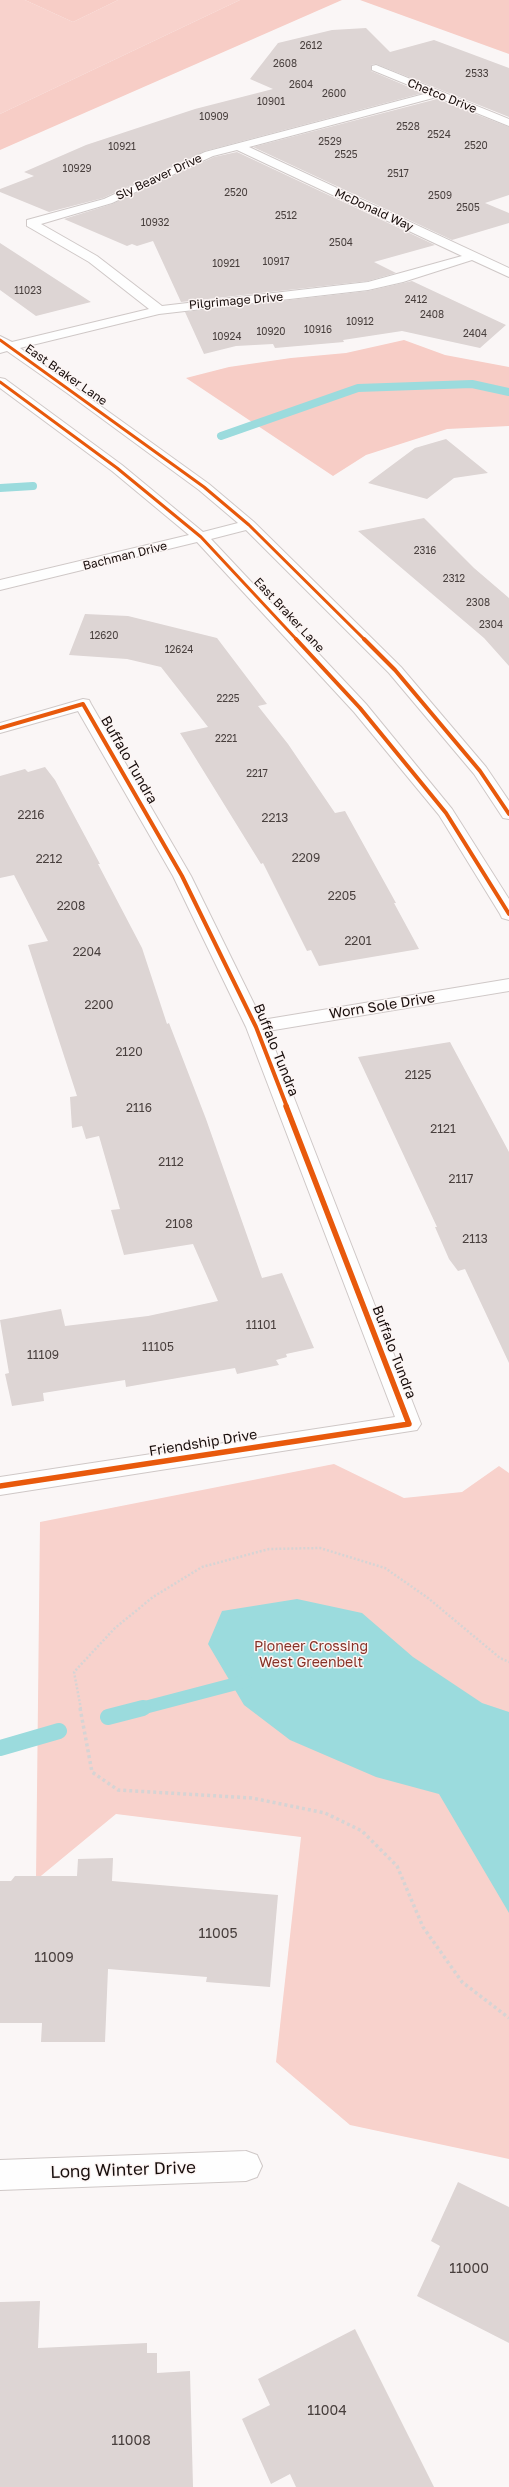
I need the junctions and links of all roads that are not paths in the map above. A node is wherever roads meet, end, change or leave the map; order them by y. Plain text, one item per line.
1 (376, 68) dead end
2 (437, 94) junction
3 (509, 123) edge
4 (238, 146) junction
5 (473, 256) junction
6 (509, 273) edge
7 (159, 310) junction
8 (3, 345) edge
9 (0, 382) edge
10 (249, 525) junction
11 (201, 537) junction
12 (0, 585) edge
13 (0, 728) edge
14 (509, 814) edge
15 (509, 914) edge
16 (509, 985) edge
17 (256, 1027) junction
18 (409, 1424) joint
19 (0, 1486) edge
20 (246, 2166) dead end
21 (0, 2175) edge

1 - 2 street, Chetco Drive
2 - 3 street, Chetco Drive
2 - 4 street, Sly Beaver Drive
4 - 5 street, McDonald Way
4 - 7 street, Sly Beaver Drive
5 - 6 street, McDonald Way
5 - 7 street, Pilgrimage Drive
7 - 8 street, Pilgrimage Drive
8 - 10 street, East Braker Lane
9 - 11 street, East Braker Lane
10 - 11 street, Bachman Drive
10 - 14 street, East Braker Lane
11 - 12 street, Bachman Drive
11 - 15 street, East Braker Lane
13 - 17 street, Buffalo Tundra
16 - 17 street, Worn Sole Drive
17 - 18 street, Buffalo Tundra
18 - 19 street, Friendship Drive
20 - 21 street, Long Winter Drive

